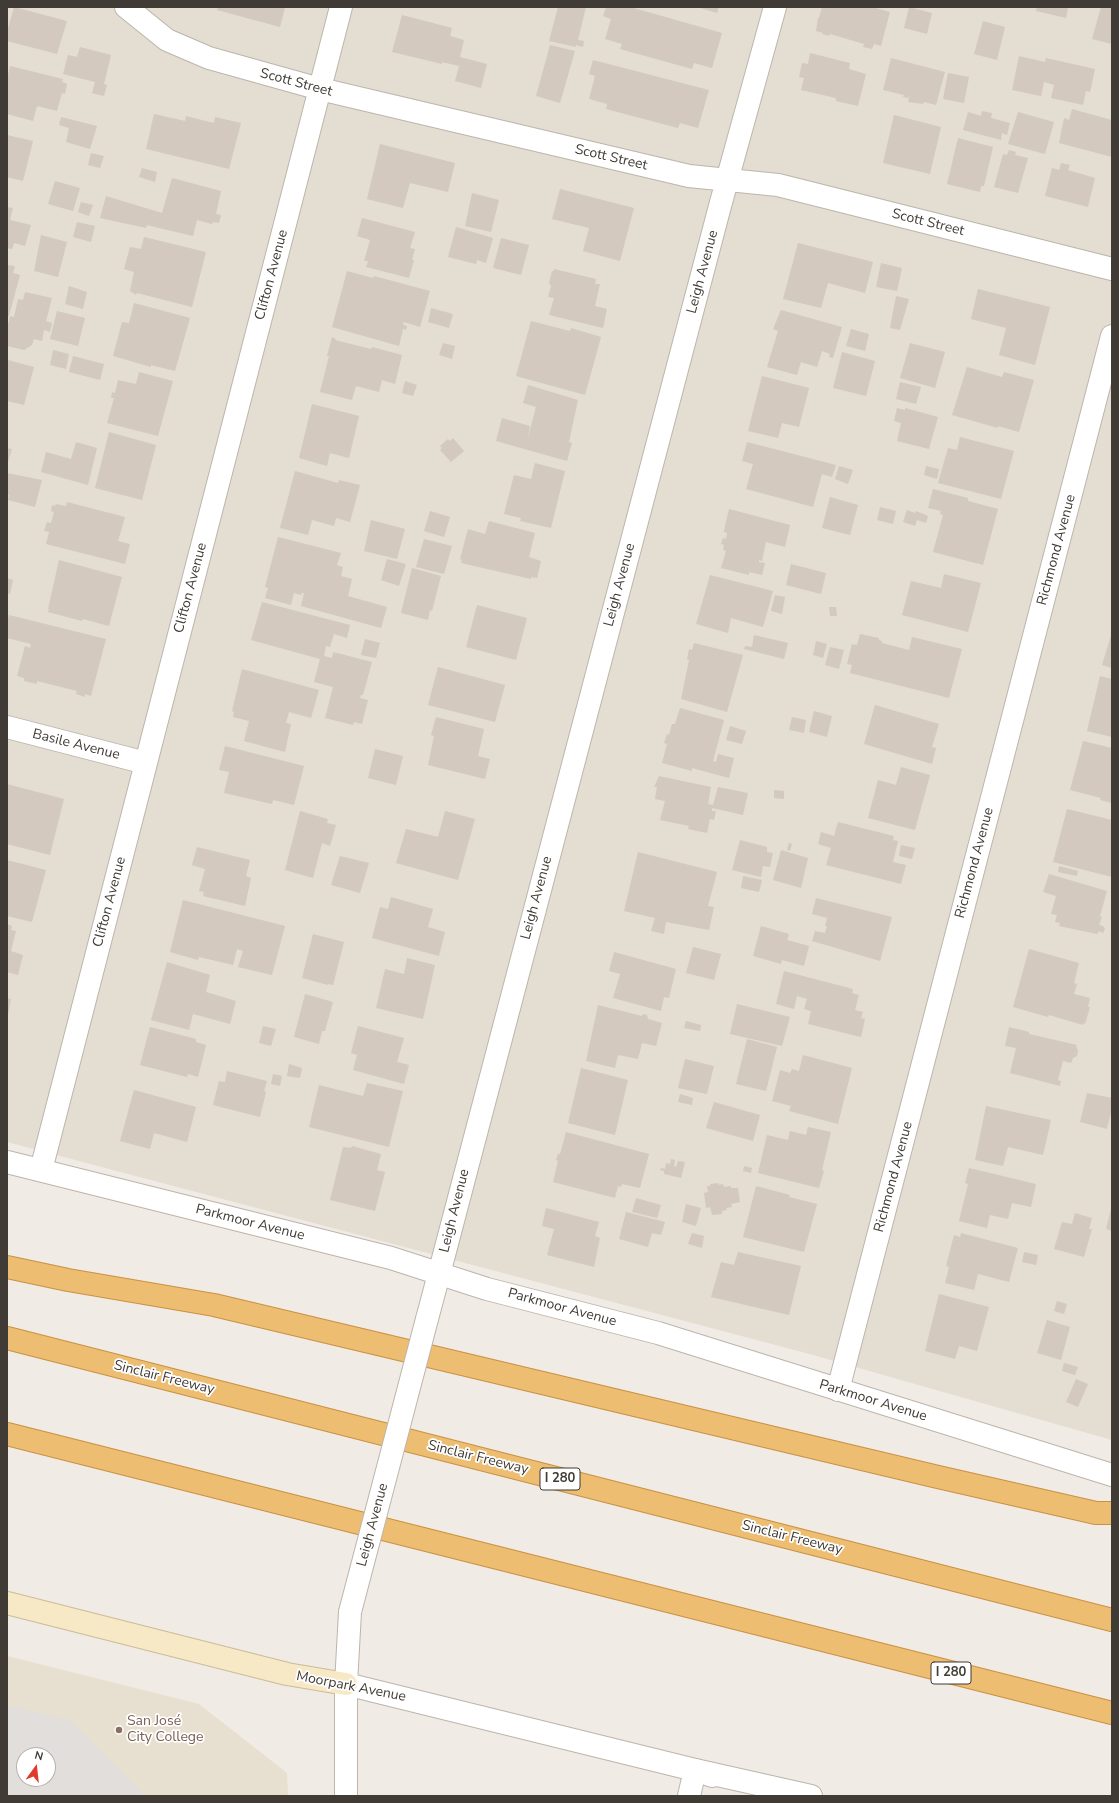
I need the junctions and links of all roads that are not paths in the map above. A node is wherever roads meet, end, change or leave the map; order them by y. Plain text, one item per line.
1 (126, 7) edge
2 (341, 7) edge
3 (775, 7) edge
4 (320, 89) junction
5 (727, 181) junction
6 (1112, 269) edge
7 (1112, 336) edge
8 (7, 727) edge
9 (146, 763) junction
10 (7, 1162) edge
11 (41, 1170) junction
12 (7, 1267) edge
13 (439, 1274) junction
14 (7, 1338) edge
15 (838, 1390) junction
16 (7, 1434) edge
17 (1112, 1475) edge
18 (1112, 1513) edge
19 (7, 1603) edge
20 (1112, 1620) edge
21 (346, 1684) junction
22 (1112, 1713) edge
23 (696, 1770) junction
24 (346, 1796) edge
25 (689, 1796) edge
26 (763, 1796) edge
27 (811, 1796) edge

1 - 4 street, Scott Street
2 - 4 street, Clifton Avenue
3 - 5 street, Leigh Avenue
4 - 5 street, Scott Street
4 - 9 street, Clifton Avenue
5 - 6 street, Scott Street
5 - 13 street, Leigh Avenue
7 - 15 street, Richmond Avenue
8 - 9 street, Basile Avenue
9 - 11 street, Clifton Avenue
10 - 11 street, Parkmoor Avenue
11 - 13 street, Parkmoor Avenue
12 - 18 highway
13 - 15 street, Parkmoor Avenue
13 - 21 street, Leigh Avenue, bridge
14 - 20 highway, Sinclair Freeway / I 280
15 - 17 street, Parkmoor Avenue
16 - 22 highway, I 280
19 - 21 main road, Moorpark Avenue
21 - 23 street, Moorpark Avenue
21 - 24 street, Leigh Avenue
23 - 25 street
23 - 26 street, Moorpark Avenue
23 - 27 street, Moorpark Avenue

